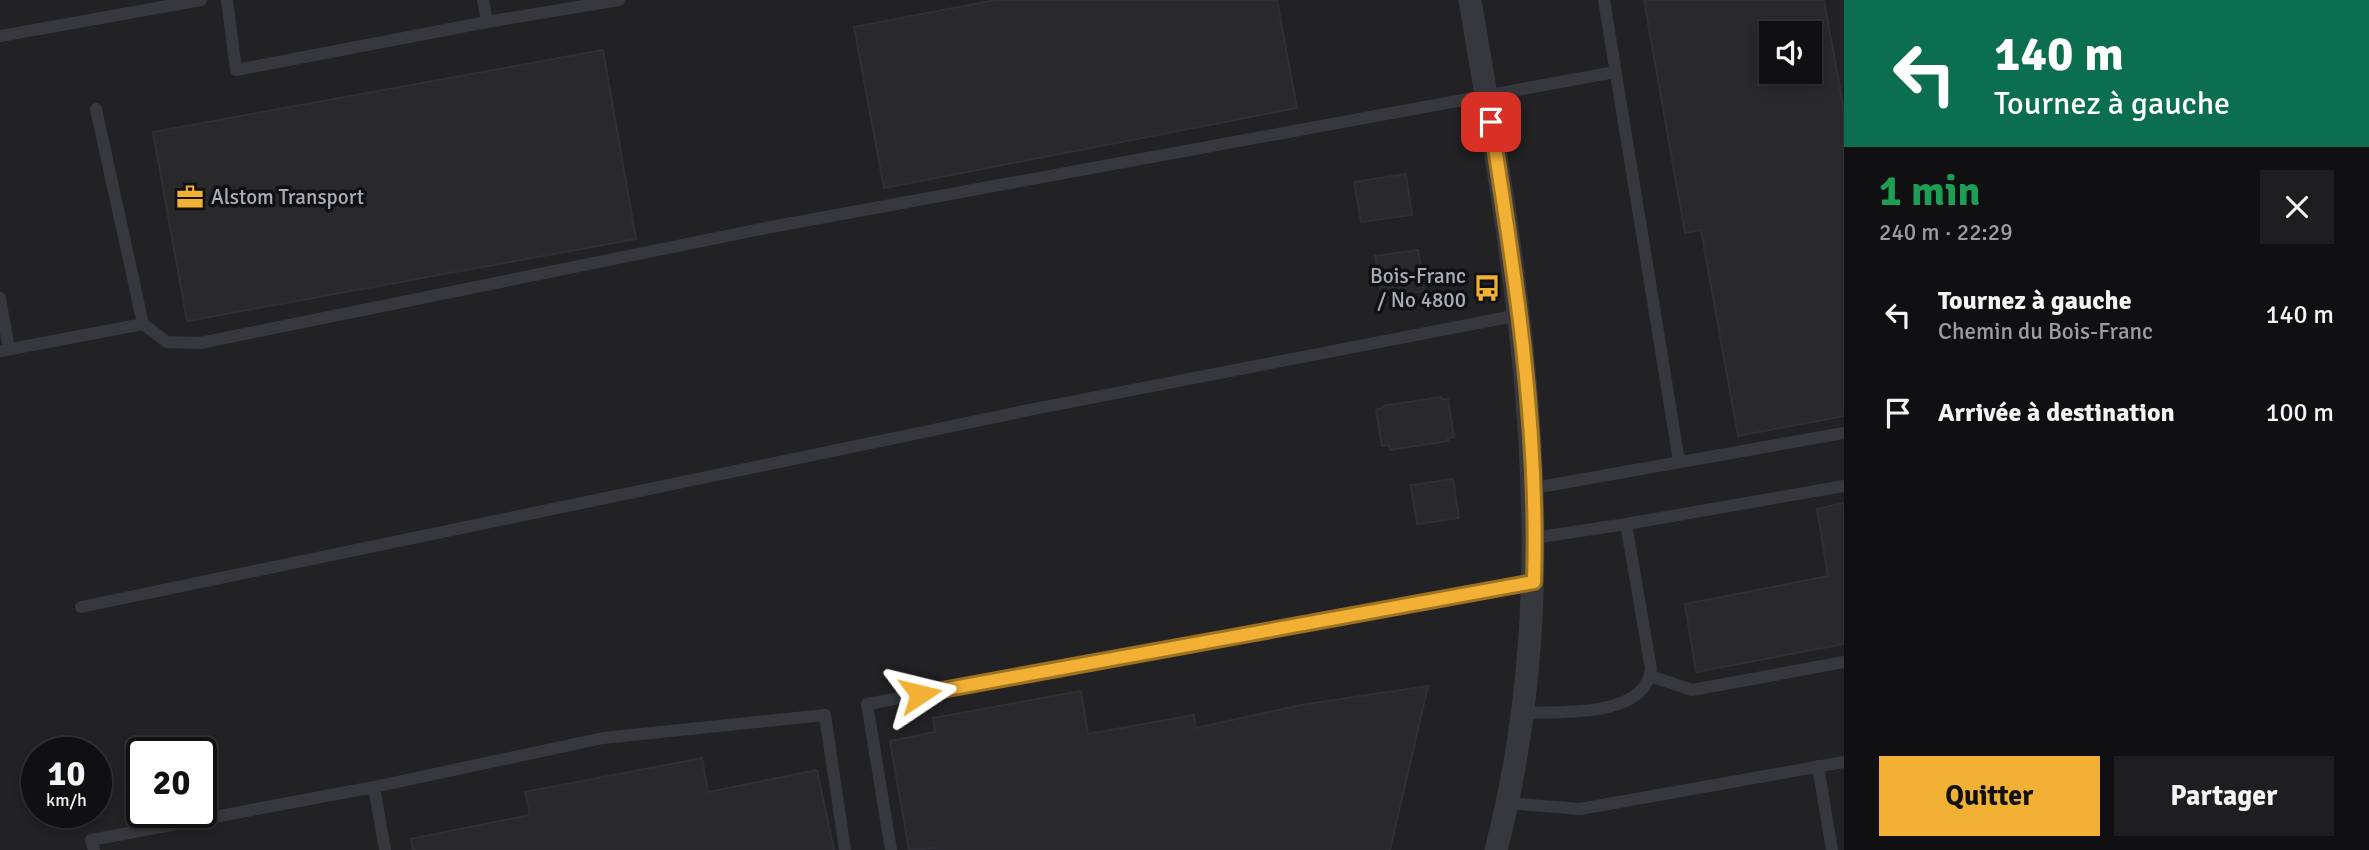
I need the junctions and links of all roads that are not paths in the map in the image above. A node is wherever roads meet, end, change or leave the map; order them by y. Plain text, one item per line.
1 (201, 0) edge
2 (227, 0) edge
3 (483, 0) edge
4 (619, 0) edge
5 (1470, 0) edge
6 (1604, 0) edge
7 (487, 22) junction
8 (0, 36) edge
9 (1615, 72) junction
10 (1486, 94) junction
11 (96, 109) dead end
12 (0, 298) edge
13 (1519, 315) junction
14 (143, 324) junction
15 (5, 350) edge
16 (1844, 433) edge
17 (1679, 461) junction
18 (1844, 486) edge
19 (1534, 488) junction
20 (1626, 524) junction
21 (1534, 538) junction
22 (1534, 582) junction
23 (81, 607) dead end
24 (1844, 662) edge
25 (1650, 676) junction
26 (1523, 713) junction
27 (1844, 762) edge
28 (1818, 766) junction
29 (374, 787) junction
30 (1507, 803) junction
31 (94, 850) edge
32 (385, 850) edge
33 (845, 850) edge
34 (891, 850) edge
35 (1496, 850) edge
36 (1832, 850) edge

1 - 8 lane
2 - 7 lane
3 - 7 lane
4 - 7 lane
5 - 10 street
6 - 9 lane
9 - 10 lane
9 - 17 lane
10 - 13 street
10 - 14 lane
11 - 14 lane
12 - 15 lane
13 - 19 street
13 - 23 lane
14 - 15 lane
16 - 17 lane
17 - 19 lane
18 - 20 lane
19 - 21 street
20 - 21 lane
20 - 25 lane
21 - 22 street
22 - 26 street
22 - 34 lane
24 - 25 lane
25 - 26 lane
26 - 30 street
27 - 28 lane
28 - 30 lane
28 - 36 lane
29 - 31 lane
29 - 32 lane
29 - 33 lane
30 - 35 street

